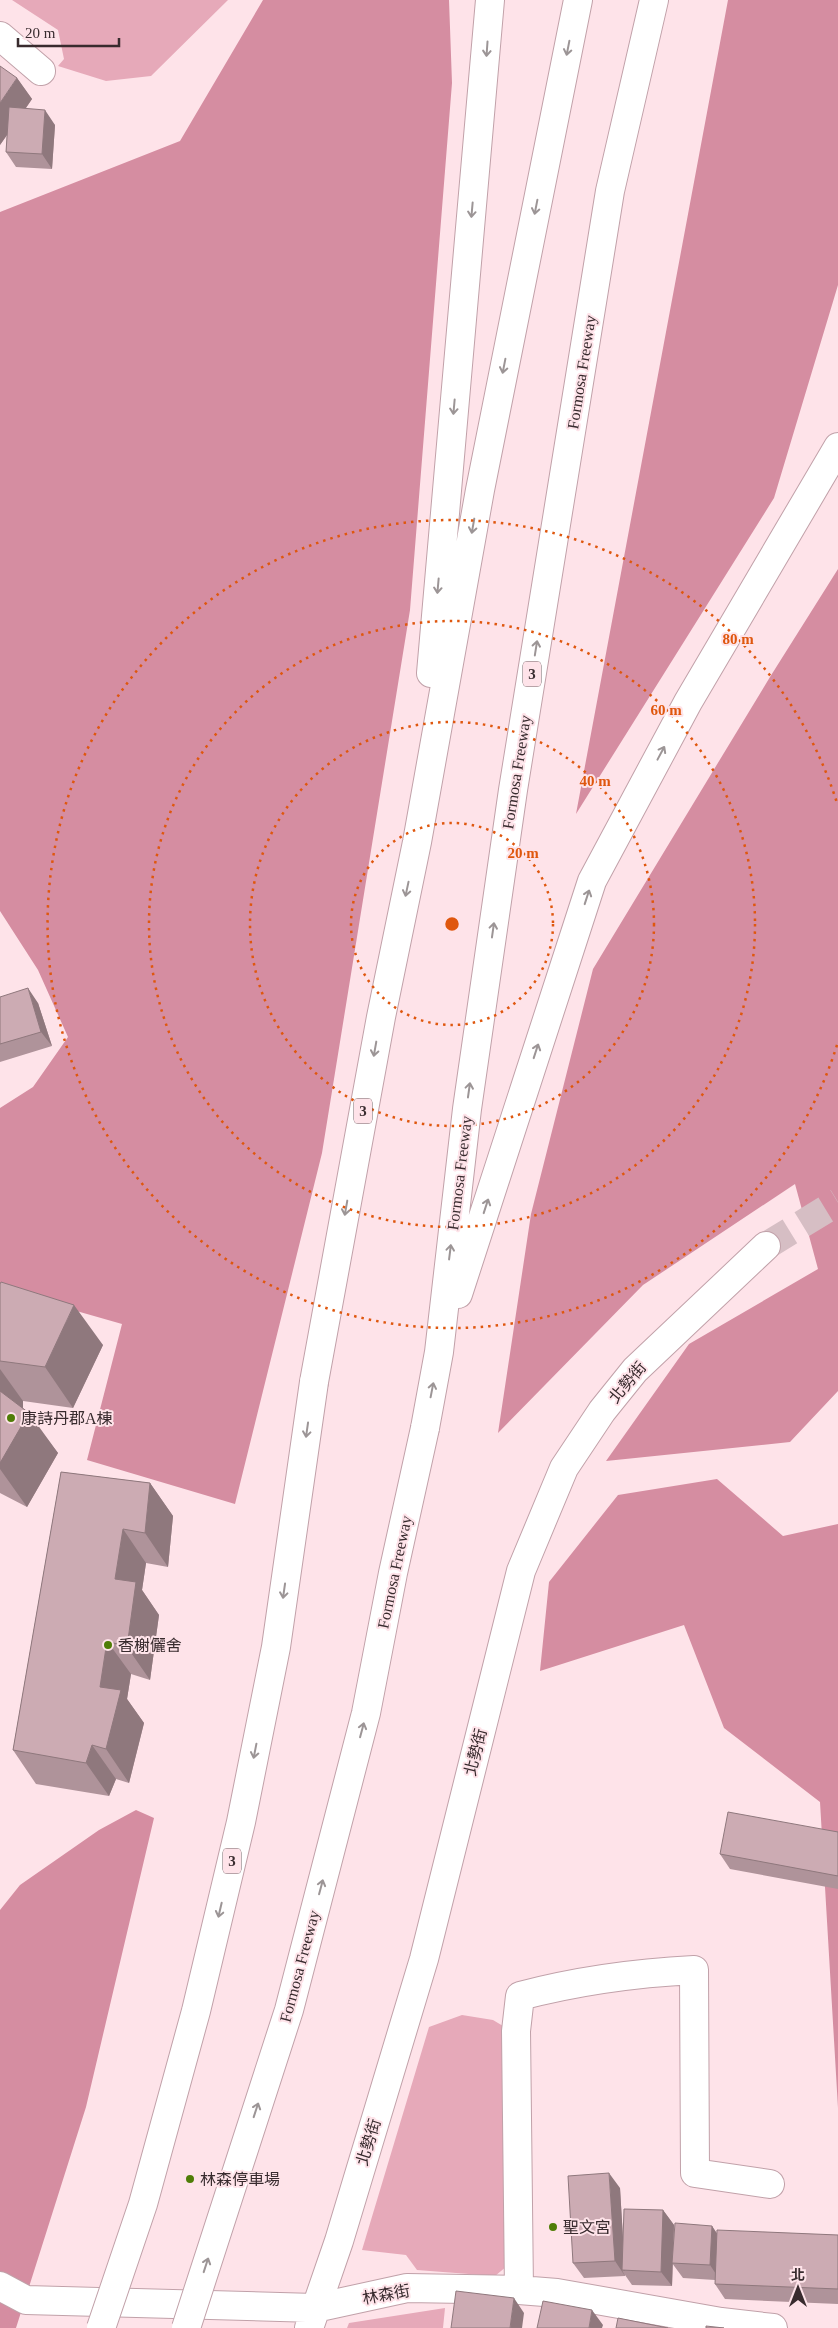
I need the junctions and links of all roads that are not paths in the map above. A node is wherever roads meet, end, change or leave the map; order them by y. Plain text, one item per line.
1 (490, 0) edge
2 (578, 0) edge
3 (654, 0) edge
4 (4, 40) edge
5 (41, 71) dead end
6 (838, 447) edge
7 (418, 842) junction
8 (766, 1246) tunnel mouth
9 (439, 1352) junction
10 (770, 2184) dead end
11 (0, 2286) edge
12 (531, 2292) junction
13 (312, 2318) edge
14 (540, 2319) edge
15 (101, 2328) edge
16 (186, 2328) edge
17 (773, 2328) edge

1 -> 7 main road
2 -> 7 main road, 3
9 -> 3 main road, Formosa Freeway / 3
4 - 5 main road
9 -> 6 main road
7 -> 15 main road, 3, bridge
8 - 13 main road, 北勢街
16 -> 9 main road, Formosa Freeway / 3, bridge
10 - 12 main road
11 - 13 main road, 林森街
12 - 13 main road, 林森街
12 - 14 main road
12 - 17 main road, 林森街

